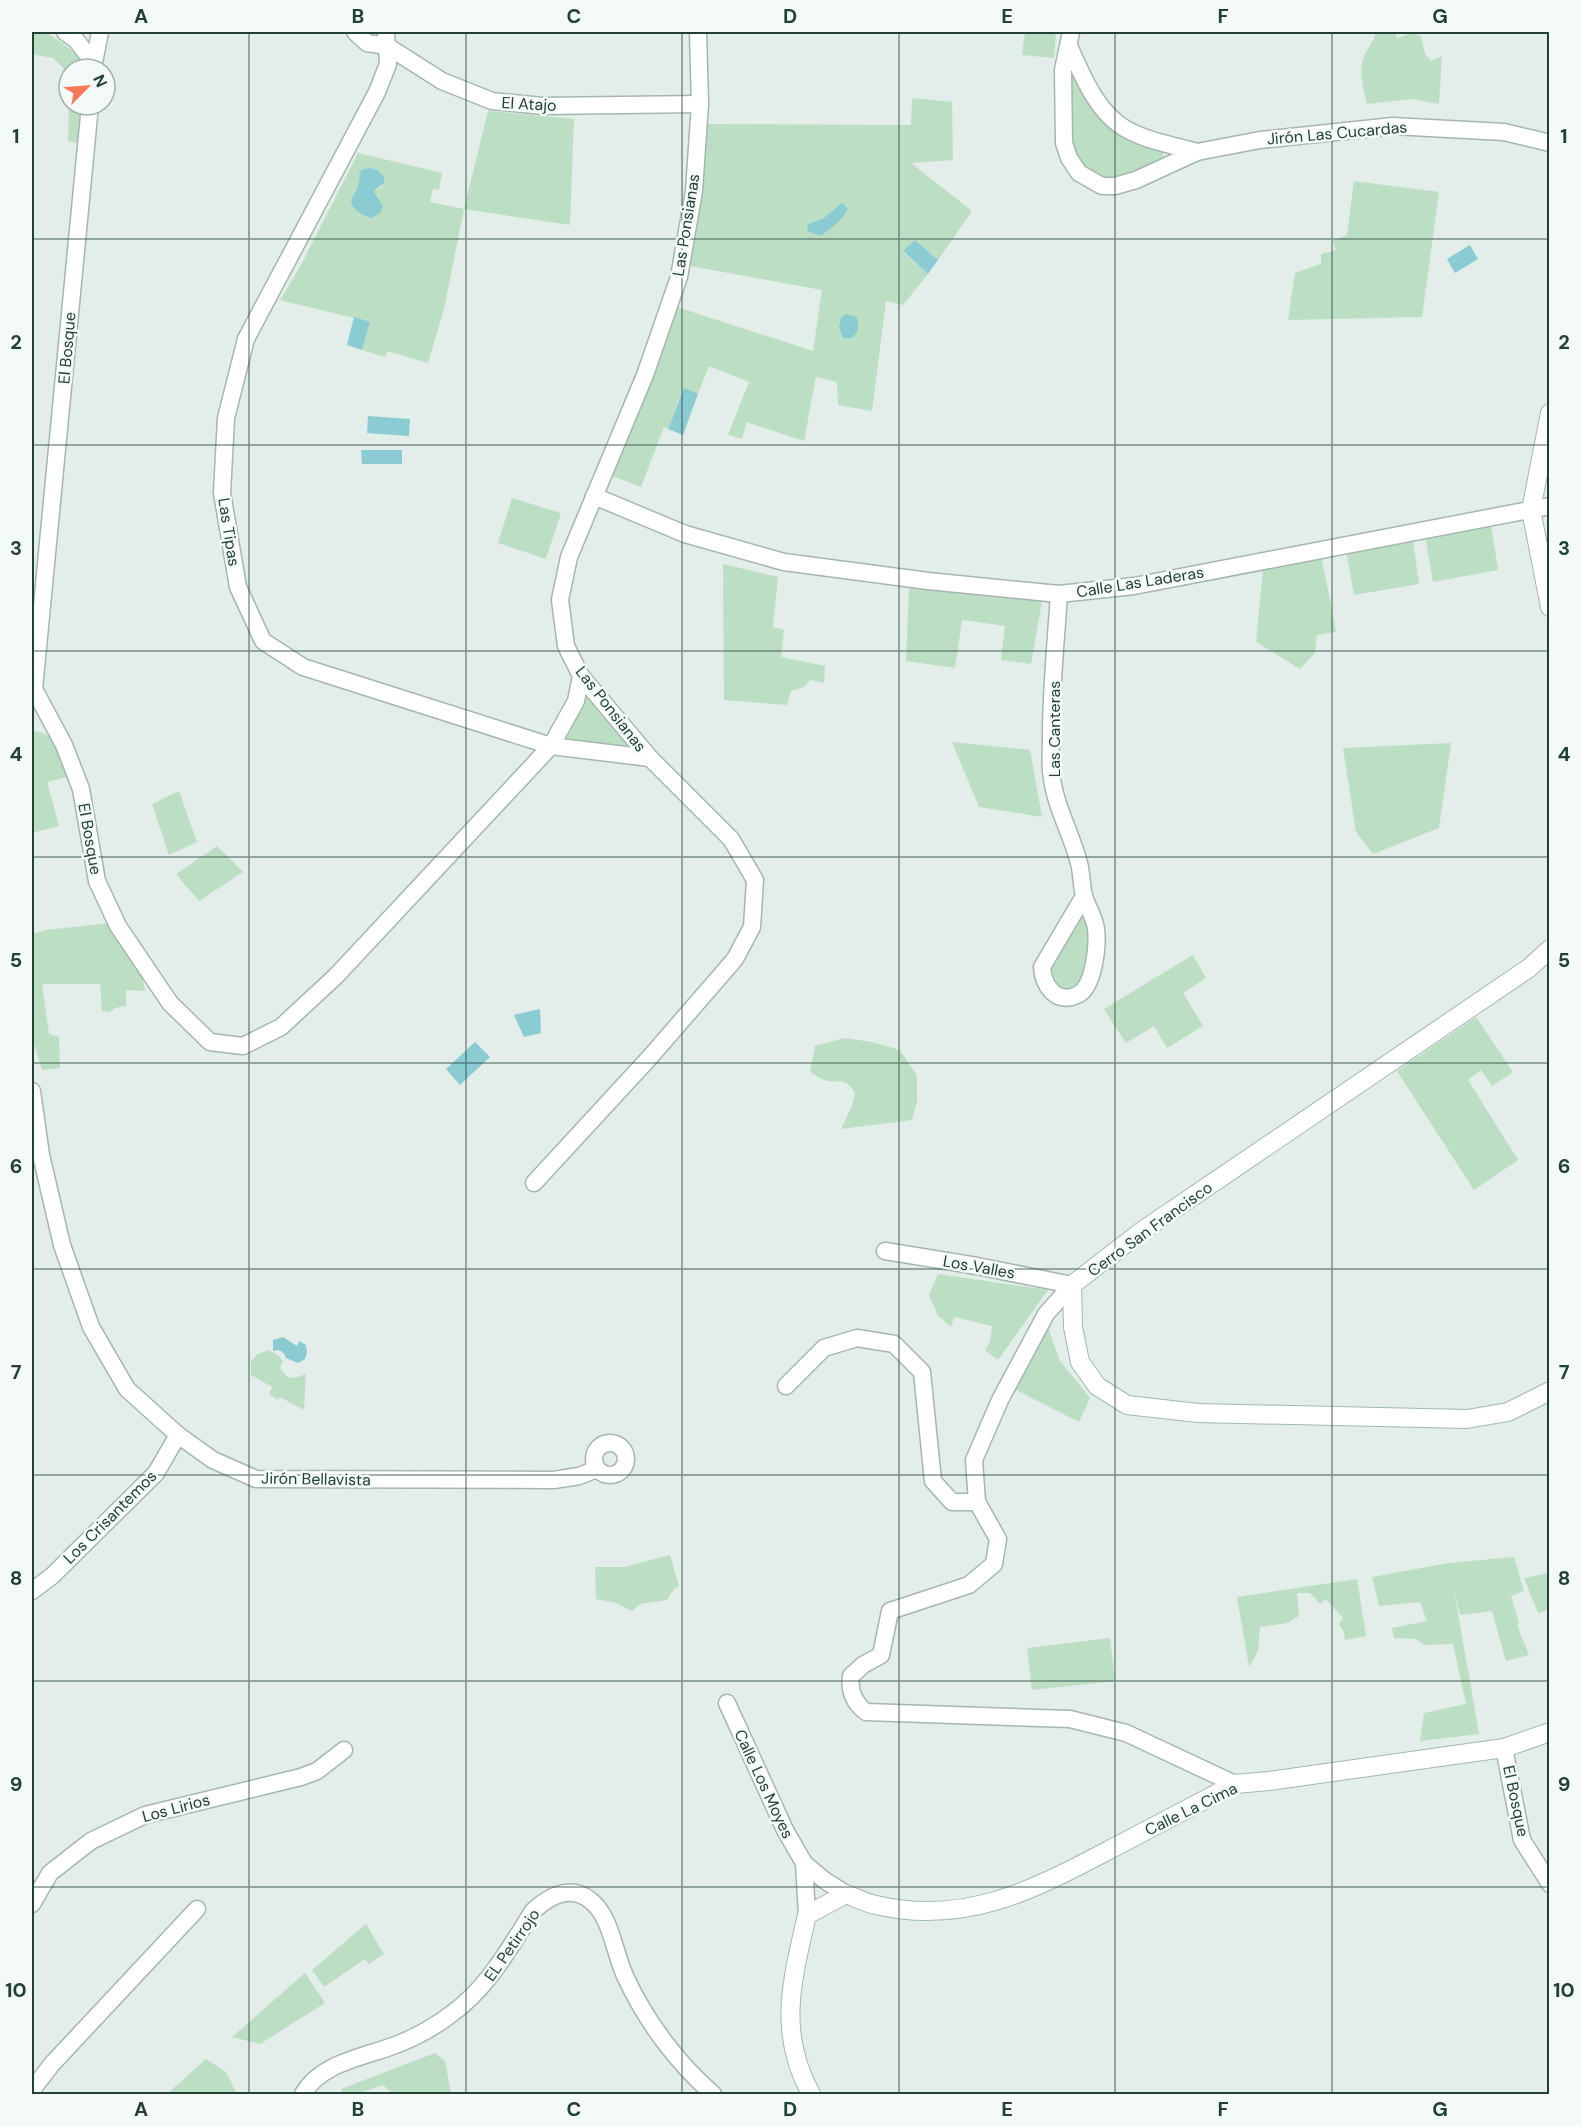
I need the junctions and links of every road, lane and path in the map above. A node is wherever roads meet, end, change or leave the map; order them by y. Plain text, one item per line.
1 (65, 32) edge
2 (100, 32) edge
3 (355, 32) edge
4 (698, 32) edge
5 (387, 39) edge
6 (1070, 39) edge
7 (87, 57) edge
8 (95, 57) edge
9 (700, 104) junction
10 (89, 117) edge
11 (1161, 142) junction
12 (1550, 143) edge
13 (1197, 152) junction
14 (1163, 168) junction
15 (1550, 412) edge
16 (594, 496) junction
17 (1550, 506) edge
18 (1531, 510) junction
19 (1059, 594) junction
20 (1550, 607) edge
21 (581, 676) junction
22 (33, 690) edge
23 (551, 746) junction
24 (650, 758) junction
25 (1084, 896) junction
26 (1550, 950) edge
27 (32, 1091) edge
28 (534, 1183) dead end
29 (885, 1251) dead end
30 (1072, 1285) junction
31 (786, 1386) dead end
32 (1550, 1391) edge
33 (178, 1435) junction
34 (597, 1469) dead end
35 (977, 1502) junction
36 (32, 1591) edge
37 (727, 1703) dead end
38 (1550, 1732) edge
39 (1504, 1748) junction
40 (344, 1750) dead end
41 (1235, 1784) junction
42 (804, 1863) junction
43 (1550, 1884) edge
44 (846, 1894) junction
45 (32, 1904) edge
46 (197, 1909) dead end
47 (807, 1915) junction
48 (32, 2090) edge
49 (303, 2094) edge
50 (713, 2094) edge
51 (811, 2094) edge

1 - 7 street
2 - 8 street
3 - 5 street, El Atajo
4 - 9 street, Las Ponsianas
5 - 9 street, El Atajo
5 - 23 street, Las Tipas
6 - 11 street, Jirón Las Cucardas
6 - 14 street, Jirón Las Cucardas
9 - 16 street, Las Ponsianas
10 - 22 street, El Bosque
11 - 13 street, Jirón Las Cucardas
11 - 14 street
12 - 13 street, Jirón Las Cucardas
13 - 14 street, Jirón Las Cucardas
15 - 18 street
16 - 19 street, Calle Las Laderas
16 - 21 street, Las Ponsianas
17 - 18 street, Calle Las Laderas
18 - 19 street, Calle Las Laderas
18 - 20 street
19 - 25 street, Las Canteras
21 - 23 street, El Bosque
21 - 24 street, Las Ponsianas
22 - 23 street, El Bosque
23 - 24 street, Las Tipas
24 - 28 street, Las Ponsianas
25 - 25 street, Las Canteras
26 - 30 street, Cerro San Francisco
27 - 33 street, Jirón Bellavista
29 - 30 street, Los Valles
30 - 32 street, Cerro San Francisco
30 - 35 street
31 - 35 street
33 - 34 street, Jirón Bellavista
33 - 36 street, Los Crisantemos
35 - 41 street
37 - 42 street, Calle Los Moyes
38 - 39 street, Calle La Cima
39 - 41 street, Calle La Cima
39 - 43 street, El Bosque
40 - 45 street, Los Lirios
41 - 44 street, Calle La Cima
42 - 44 street, Calle Los Moyes
42 - 47 street, Calle Los Moyes
44 - 47 street
46 - 48 street
47 - 51 street, Calle Los Moyes
49 - 50 street, EL Petirrojo

